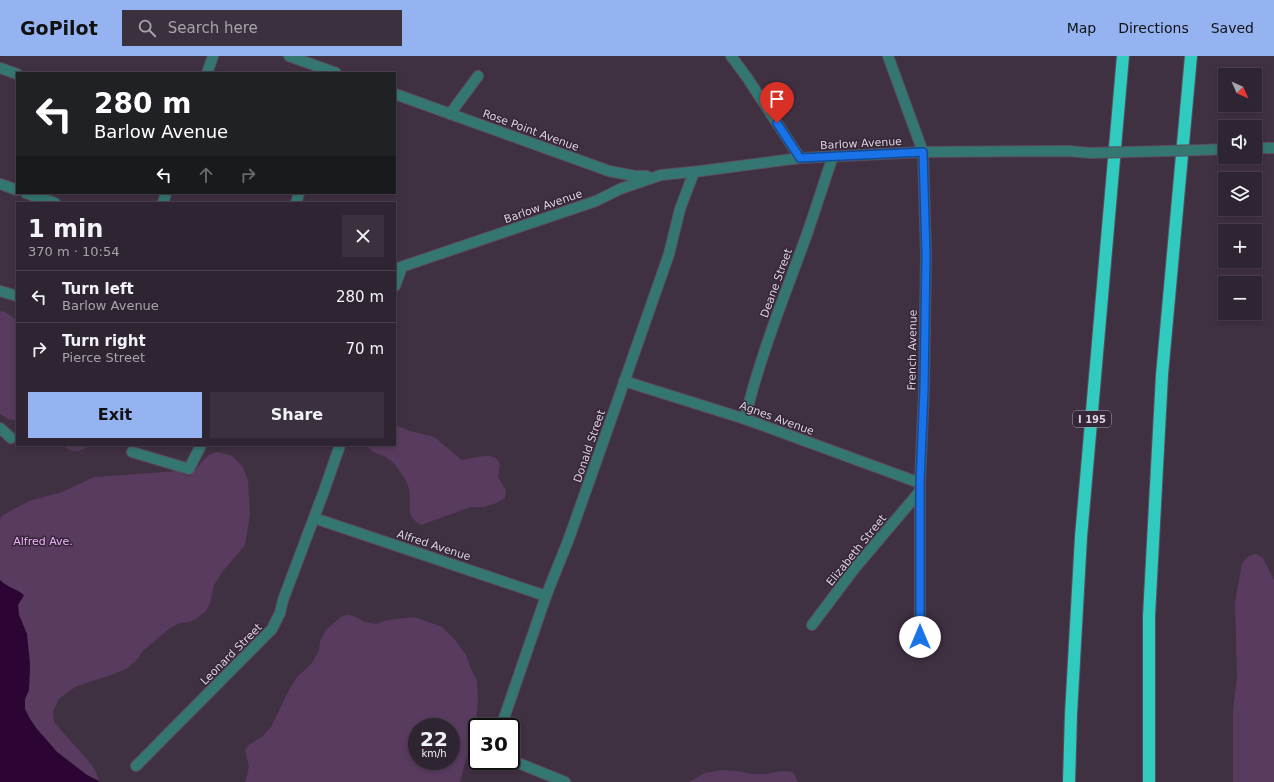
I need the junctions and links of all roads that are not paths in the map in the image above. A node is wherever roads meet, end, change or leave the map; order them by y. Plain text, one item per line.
1 (213, 56) edge
2 (289, 56) edge
3 (731, 56) edge
4 (888, 56) edge
5 (1123, 56) edge
6 (1191, 56) edge
7 (307, 59) edge
8 (0, 68) edge
9 (207, 72) edge
10 (334, 72) edge
11 (16, 74) edge
12 (478, 76) dead end
13 (396, 94) edge
14 (450, 114) junction
15 (1262, 148) edge
16 (1274, 148) edge
17 (1218, 149) edge
18 (923, 152) junction
19 (833, 156) junction
20 (800, 158) junction
21 (694, 172) junction
22 (661, 174) junction
23 (0, 184) edge
24 (16, 190) edge
25 (29, 194) edge
26 (52, 202) edge
27 (398, 268) edge
28 (396, 280) edge
29 (0, 291) edge
30 (16, 296) edge
31 (624, 381) junction
32 (745, 419) junction
33 (0, 428) edge
34 (11, 438) dead end
35 (200, 446) edge
36 (340, 446) edge
37 (132, 452) dead end
38 (920, 487) junction
39 (314, 518) junction
40 (546, 596) junction
41 (812, 625) dead end
42 (920, 651) dead end
43 (504, 718) edge
44 (520, 764) edge
45 (136, 766) dead end
46 (565, 782) edge
47 (1069, 782) edge
48 (1149, 782) edge

1 - 9 street
2 - 7 street
3 - 20 street
4 - 18 street, French Avenue
5 - 47 highway, I 195
6 - 48 highway
7 - 10 street
8 - 11 street
12 - 14 street
13 - 14 street, Rose Point Avenue
14 - 22 street, Rose Point Avenue
15 - 16 street
17 - 18 street, Barlow Avenue, bridge
18 - 19 street, Barlow Avenue
18 - 38 street, French Avenue
19 - 20 street, Barlow Avenue
19 - 32 street, Deane Street
20 - 21 street, Barlow Avenue
21 - 22 street, Barlow Avenue
21 - 31 street, Donald Street
22 - 27 street, Barlow Avenue
23 - 24 street
25 - 26 street
27 - 28 street
29 - 30 street
31 - 32 street, Agnes Avenue
31 - 40 street, Donald Street
32 - 38 street, Agnes Avenue
33 - 34 street
35 - 37 street
36 - 39 street, Leonard Street
38 - 41 street, Elizabeth Street
38 - 42 street, French Avenue
39 - 40 street, Alfred Avenue
39 - 45 street, Leonard Street
40 - 43 street, Donald Street
44 - 46 street

